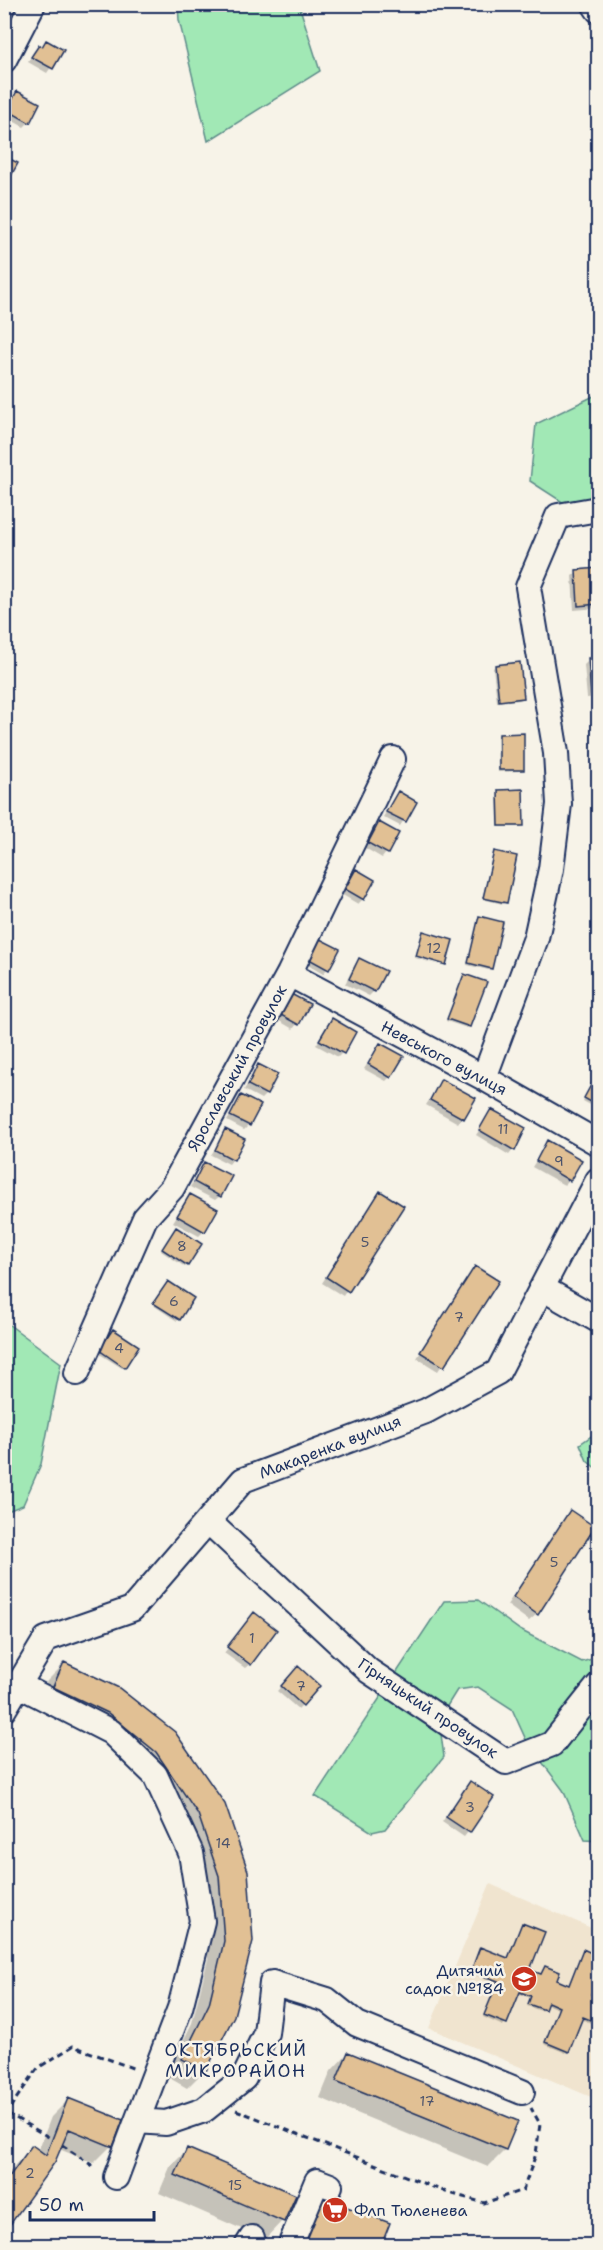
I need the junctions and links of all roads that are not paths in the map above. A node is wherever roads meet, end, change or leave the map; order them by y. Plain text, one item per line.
1 (33, 4) edge
2 (594, 4) edge
3 (598, 10) edge
4 (4, 60) edge
5 (598, 509) edge
6 (393, 759) dead end
7 (289, 974) junction
8 (484, 1078) junction
9 (598, 1143) edge
10 (598, 1180) edge
11 (542, 1288) junction
12 (598, 1320) edge
13 (77, 1373) dead end
14 (208, 1521) junction
15 (19, 1685) junction
16 (598, 1686) edge
17 (4, 1709) edge
18 (522, 2092) road end
19 (137, 2121) junction
20 (106, 2173) road end
21 (330, 2186) dead end
22 (290, 2246) edge

1 - 4 street
2 - 3 street
5 - 8 street
6 - 7 street, Ярославський провулок
7 - 8 street, Невського вулиця
7 - 13 street, Ярославський провулок
8 - 9 street, Невського вулиця
10 - 11 street, Макаренка вулиця
11 - 12 street
11 - 14 street, Макаренка вулиця
14 - 15 street, Макаренка вулиця
14 - 16 street, Гірняцький провулок
15 - 17 street, Макаренка вулиця
15 - 19 street
18 - 19 street
19 - 20 street
21 - 22 street

